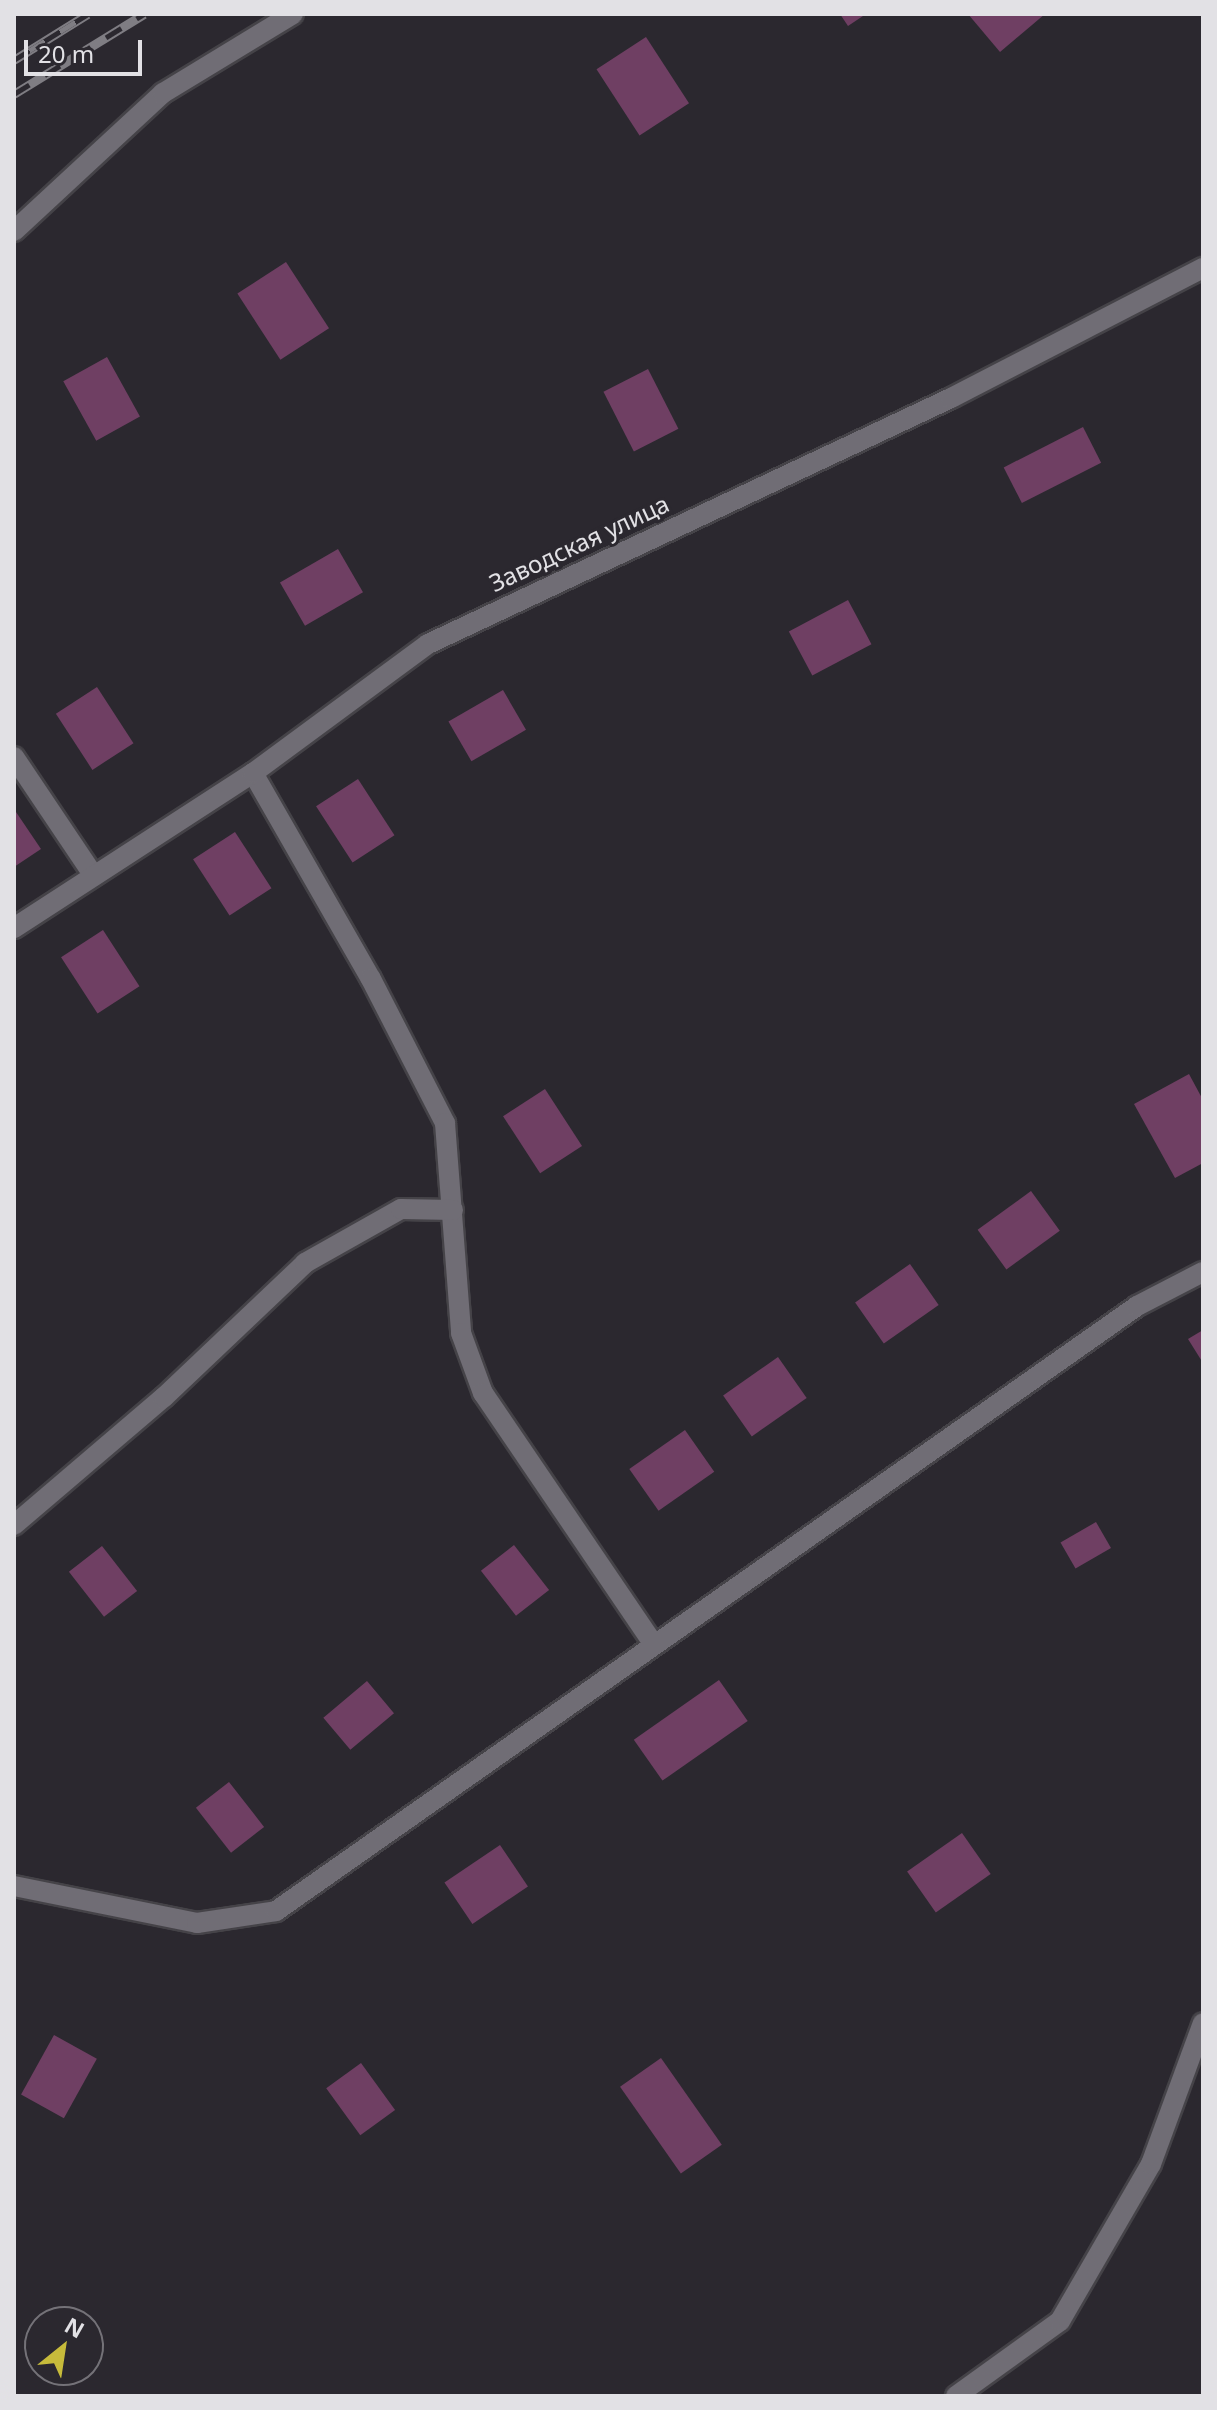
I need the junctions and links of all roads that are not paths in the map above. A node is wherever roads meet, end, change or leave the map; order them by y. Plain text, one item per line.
1 (293, 14) edge
2 (14, 231) edge
3 (1203, 268) edge
4 (14, 757) edge
5 (253, 773) junction
6 (94, 876) junction
7 (14, 928) edge
8 (453, 1210) junction
9 (1203, 1272) edge
10 (14, 1525) edge
11 (653, 1643) junction
12 (14, 1886) edge
13 (1203, 2023) edge
14 (956, 2396) edge

1 - 2 street
3 - 5 street, Заводская улица
4 - 6 street
5 - 6 street, Заводская улица
5 - 8 street
6 - 7 street, Заводская улица
8 - 10 street
8 - 11 street
9 - 11 street
11 - 12 street
13 - 14 street

